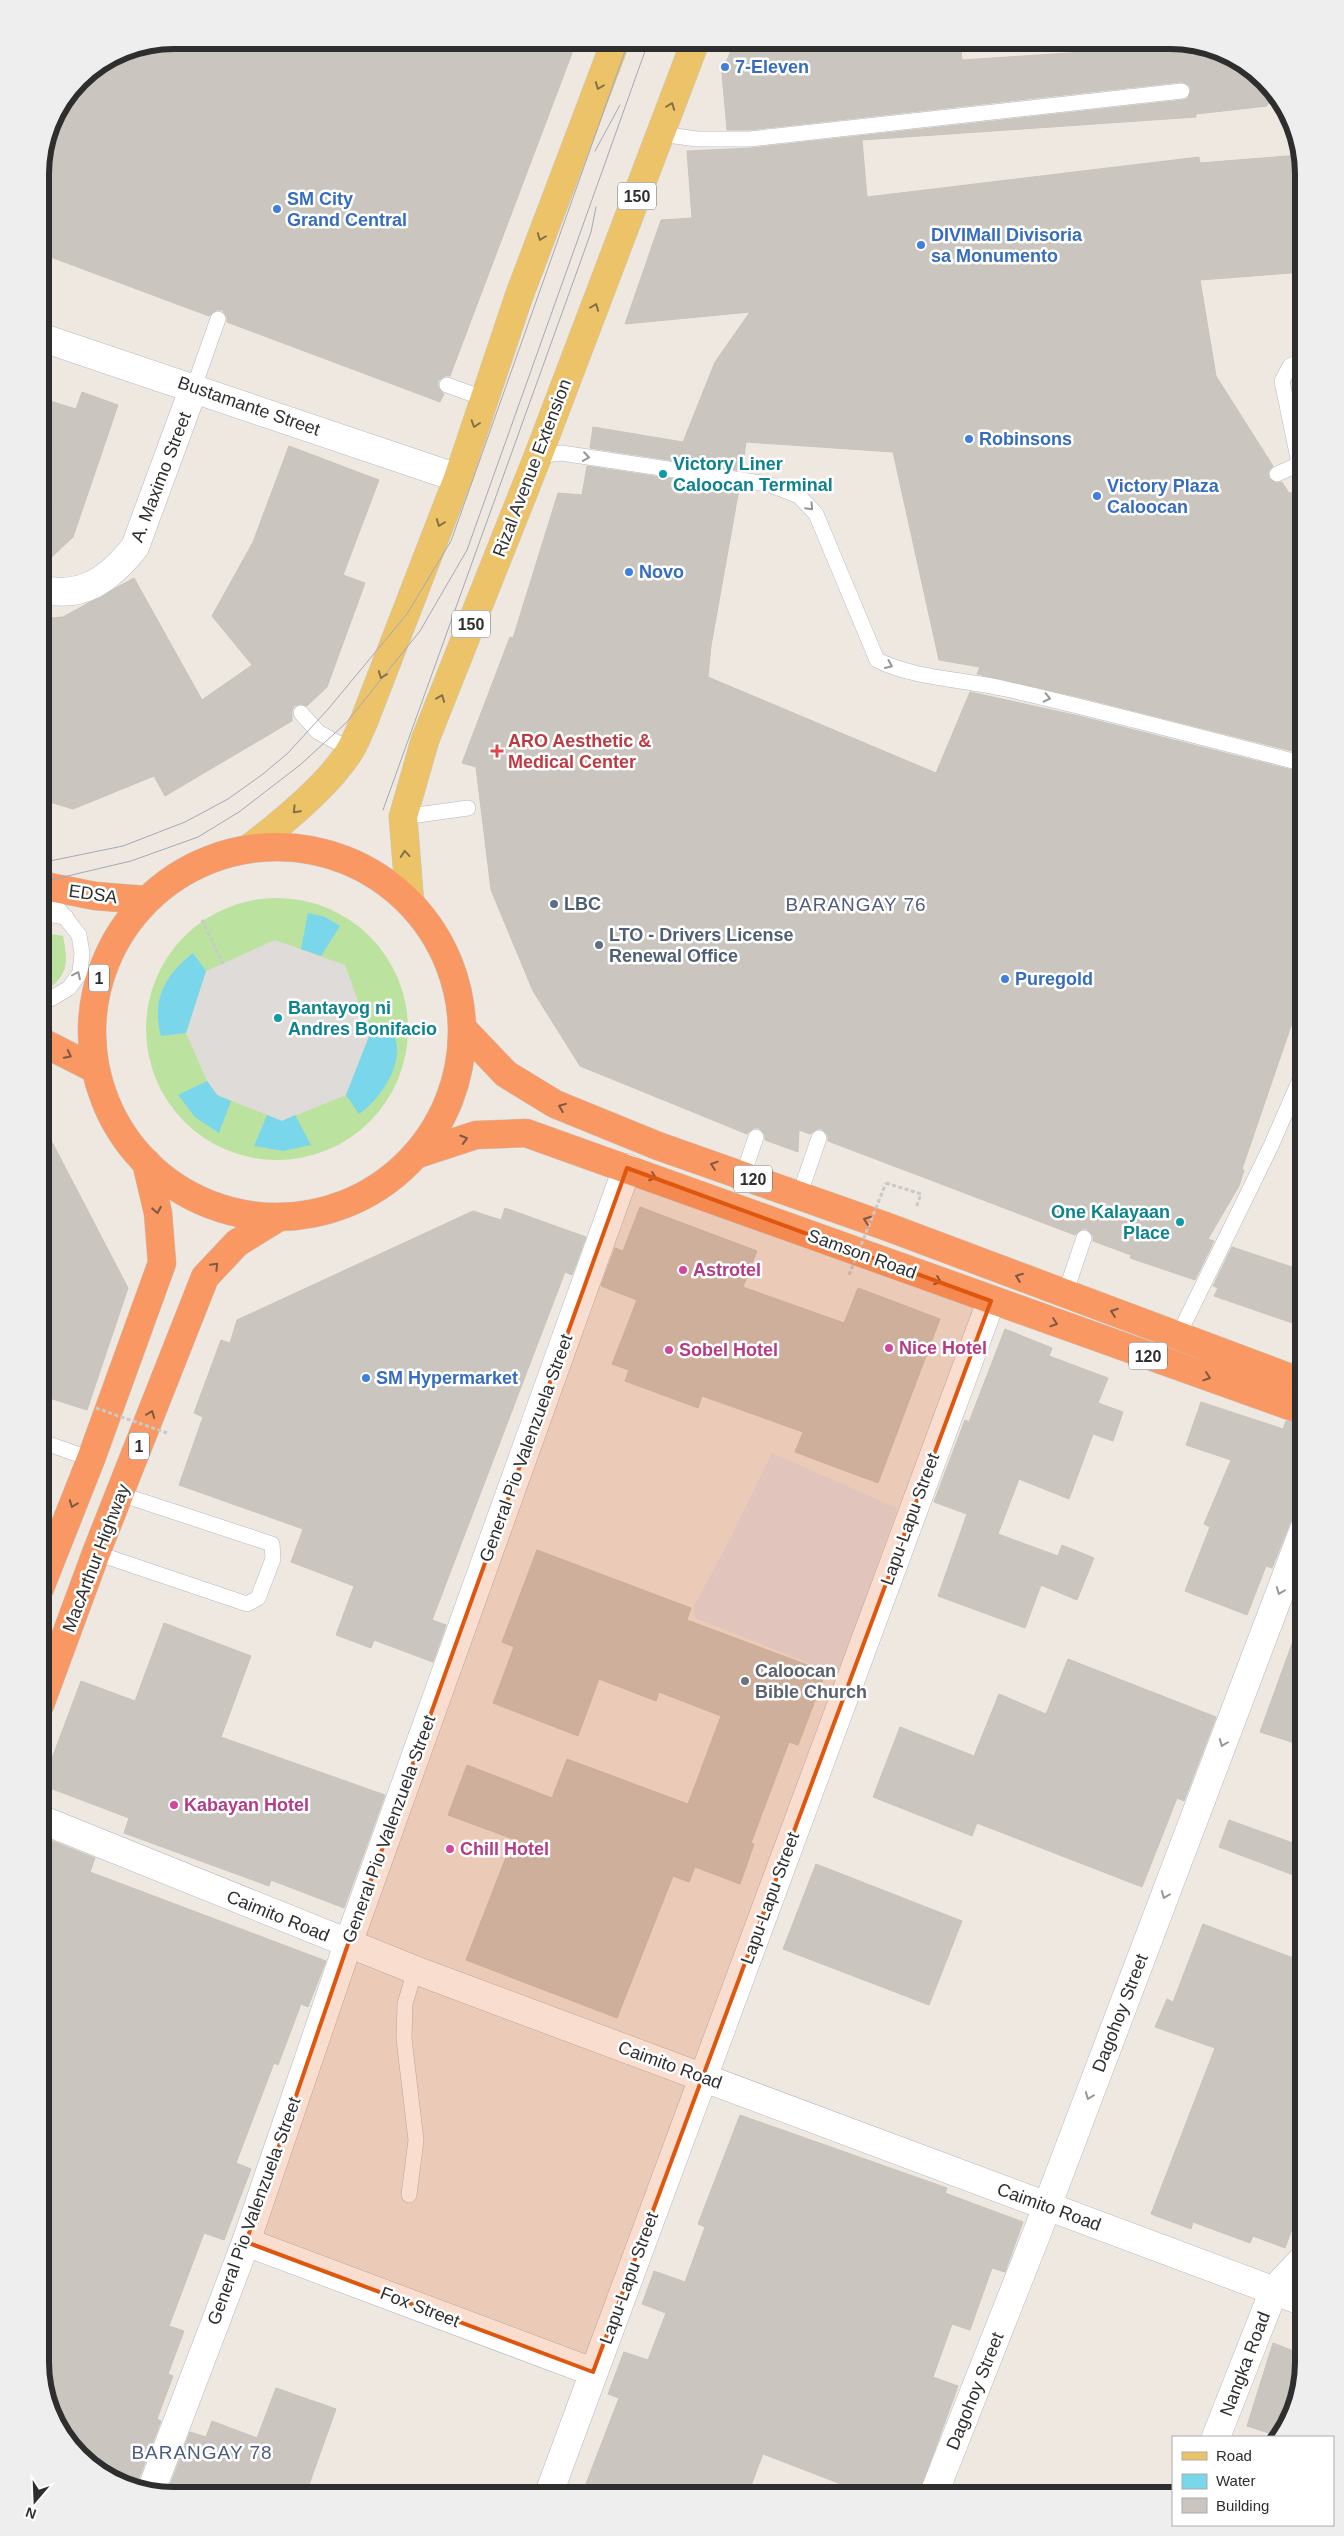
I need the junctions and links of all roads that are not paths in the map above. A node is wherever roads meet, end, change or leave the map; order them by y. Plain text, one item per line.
1 (613, 49) edge
2 (693, 49) edge
3 (1182, 91) dead end
4 (660, 134) junction
5 (218, 319) dead end
6 (49, 340) edge
7 (1295, 364) edge
8 (447, 385) dead end
9 (194, 387) junction
10 (483, 398) junction
11 (1295, 437) edge
12 (538, 456) junction
13 (1295, 466) edge
14 (1277, 474) dead end
15 (458, 478) junction
16 (49, 591) edge
17 (301, 712) dead end
18 (350, 750) junction
19 (1295, 762) edge
20 (468, 808) dead end
21 (403, 817) junction
22 (248, 849) junction
23 (49, 887) edge
24 (49, 896) edge
25 (146, 900) junction
26 (410, 903) junction
27 (49, 914) edge
28 (66, 917) junction
29 (49, 1000) edge
30 (463, 1029) junction
31 (49, 1046) edge
32 (95, 1069) junction
33 (1295, 1090) edge
34 (756, 1137) dead end
35 (819, 1138) dead end
36 (418, 1154) junction
37 (146, 1162) junction
38 (627, 1168) junction
39 (743, 1175) junction
40 (799, 1196) junction
41 (279, 1216) junction
42 (1084, 1238) dead end
43 (1065, 1294) junction
44 (991, 1301) junction
45 (1178, 1336) junction
46 (1295, 1380) edge
47 (1295, 1408) edge
48 (49, 1444) edge
49 (91, 1458) junction
50 (120, 1494) junction
51 (96, 1553) junction
52 (1295, 1553) edge
53 (49, 1565) edge
54 (49, 1681) edge
55 (49, 1823) edge
56 (348, 1944) junction
57 (415, 1970) junction
58 (704, 2077) junction
59 (409, 2195) dead end
60 (1047, 2207) junction
61 (246, 2242) junction
62 (1295, 2268) edge
63 (1274, 2290) junction
64 (1295, 2298) edge
65 (593, 2372) junction
66 (1216, 2436) edge
67 (153, 2486) edge
68 (551, 2487) edge
69 (937, 2487) edge

1 -> 10 main road
4 -> 2 main road, Rizal Avenue Extension / 150
3 - 4 lane
12 -> 4 main road, Rizal Avenue Extension / 150
5 - 9 lane
6 - 9 street, Bustamante Street
7 - 11 lane
8 - 10 lane
9 - 15 street, Bustamante Street
9 - 16 street, A. Maximo Street
10 -> 15 main road
12 -> 19 lane
21 -> 12 main road, Rizal Avenue Extension / 150
13 - 14 lane
15 -> 18 main road
17 - 18 lane
18 -> 22 main road
20 - 21 lane
26 -> 21 main road, Rizal Avenue Extension / 150
22 - 25 highway, 1
22 - 26 highway, 1
23 - 25 highway, EDSA
24 - 28 lane
25 - 32 highway, 1
26 - 30 highway, 1
27 - 28 lane
29 -> 28 lane
30 - 36 highway, 1
39 -> 30 highway, Samson Road / 120
31 -> 32 highway
32 - 37 highway, 1
33 - 45 lane
34 - 39 lane
35 - 40 lane
36 -> 38 highway, Samson Road / 120
36 - 41 highway, 1
37 - 41 highway, 1
37 -> 49 highway, 1
38 -> 44 highway, Samson Road / 120
38 - 56 street, General Pio Valenzuela Street
39 - 40 highway, Samson Road / 120
43 -> 40 highway, Samson Road / 120
50 -> 41 highway, MacArthur Highway / 1
42 - 43 lane
45 -> 43 highway, Samson Road / 120
44 -> 47 highway, Samson Road / 120
44 - 58 street, Lapu-Lapu Street
45 - 46 highway, Samson Road / 120
48 - 49 lane
49 -> 53 highway, 1
50 - 51 highway, MacArthur Highway / 1
50 - 51 lane
51 - 54 highway, MacArthur Highway / 1
52 -> 60 street, Dagohoy Street
55 - 56 street, Caimito Road
56 - 57 street, Caimito Road
56 - 61 street, General Pio Valenzuela Street
57 - 58 street, Caimito Road
57 - 59 lane
58 - 60 street, Caimito Road
58 - 65 street, Lapu-Lapu Street
60 - 63 street, Caimito Road
60 - 69 street, Dagohoy Street
61 - 65 street, Fox Street
61 - 67 street, General Pio Valenzuela Street
62 - 63 street
63 - 64 street, Caimito Road
63 - 66 street, Nangka Road
65 - 68 street, Lapu-Lapu Street

